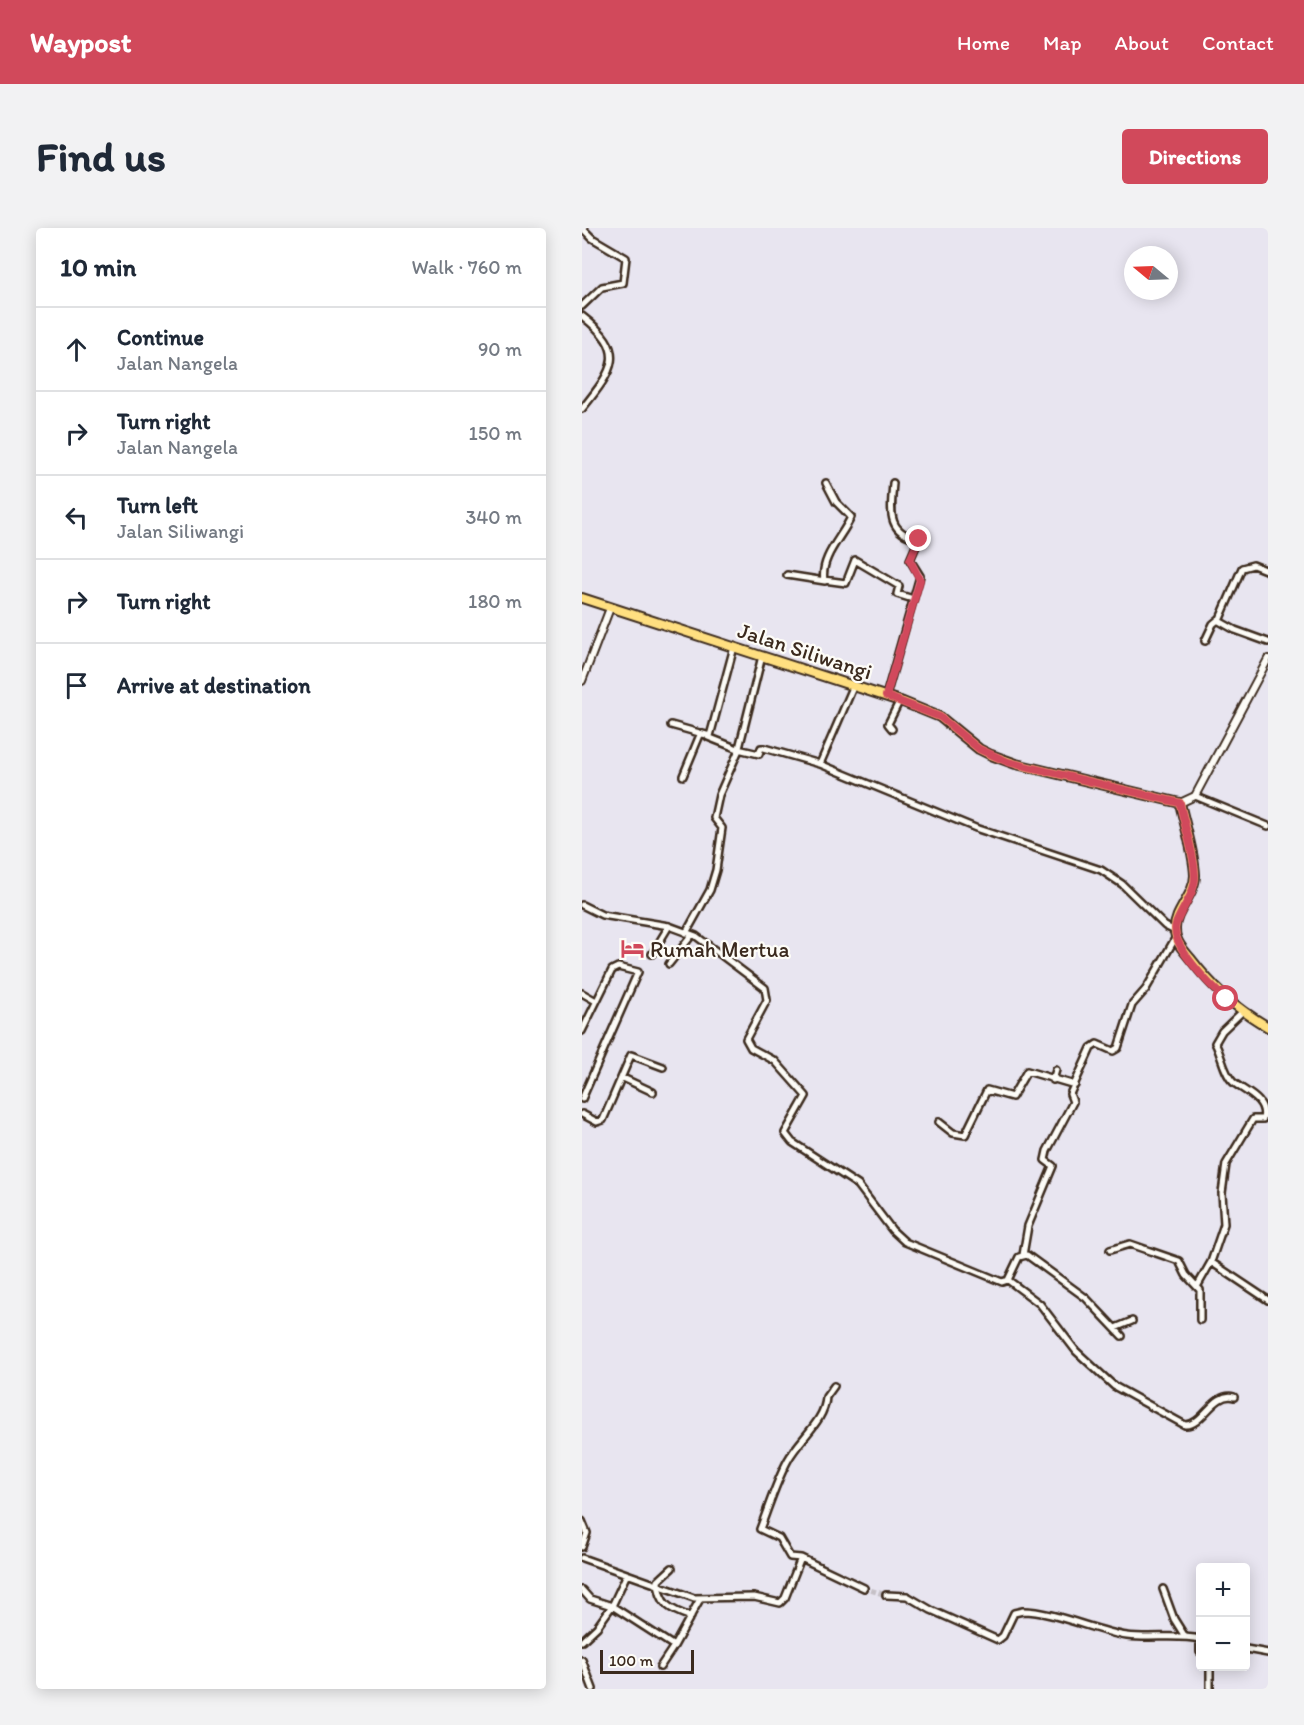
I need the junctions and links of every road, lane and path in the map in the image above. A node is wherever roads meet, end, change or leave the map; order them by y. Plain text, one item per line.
1 (582, 228) edge
2 (582, 306) edge
3 (582, 316) edge
4 (582, 409) edge
5 (826, 483) dead end
6 (893, 483) dead end
7 (1268, 571) edge
8 (787, 576) dead end
9 (825, 581) junction
10 (582, 598) edge
11 (913, 599) junction
12 (608, 607) junction
13 (1219, 619) junction
14 (1205, 641) dead end
15 (1268, 642) edge
16 (734, 647) junction
17 (762, 656) junction
18 (1268, 659) edge
19 (582, 673) edge
20 (582, 681) edge
21 (854, 685) junction
22 (886, 696) junction
23 (900, 700) junction
24 (671, 725) dead end
25 (892, 729) dead end
26 (700, 735) junction
27 (708, 737) junction
28 (738, 749) junction
29 (820, 764) junction
30 (683, 776) dead end
31 (1195, 796) junction
32 (1180, 803) junction
33 (1268, 826) edge
34 (582, 904) edge
35 (669, 926) junction
36 (689, 934) junction
37 (1175, 934) junction
38 (652, 954) dead end
39 (669, 964) dead end
40 (582, 993) edge
41 (596, 1001) junction
42 (1243, 1011) junction
43 (1268, 1026) edge
44 (582, 1031) edge
45 (663, 1067) dead end
46 (1056, 1070) dead end
47 (623, 1078) junction
48 (1053, 1080) junction
49 (1075, 1085) junction
50 (653, 1092) dead end
51 (582, 1099) edge
52 (582, 1114) edge
53 (939, 1122) dead end
54 (1110, 1250) dead end
55 (1023, 1255) junction
56 (1211, 1263) junction
57 (1008, 1280) junction
58 (1198, 1285) junction
59 (1268, 1300) edge
60 (1200, 1320) dead end
61 (1132, 1321) dead end
62 (1114, 1328) junction
63 (1122, 1336) dead end
64 (834, 1386) dead end
65 (1234, 1397) dead end
66 (582, 1521) edge
67 (582, 1547) edge
68 (582, 1558) edge
69 (801, 1558) junction
70 (672, 1568) dead end
71 (627, 1574) junction
72 (658, 1585) junction
73 (864, 1588) tunnel mouth
74 (1163, 1589) dead end
75 (582, 1590) edge
76 (886, 1594) tunnel mouth
77 (700, 1599) junction
78 (612, 1606) junction
79 (691, 1617) junction
80 (1184, 1635) junction
81 (1196, 1640) edge
82 (582, 1641) edge
83 (674, 1646) junction
84 (1250, 1650) edge
85 (1268, 1653) edge
86 (582, 1660) edge
87 (660, 1667) dead end
88 (1210, 1671) edge
89 (593, 1689) edge
90 (1210, 1689) edge

1 - 2 street
3 - 4 street
5 - 9 street
6 - 11 street
7 - 13 street
8 - 9 street
9 - 11 street
10 - 12 main road, Jalan Siliwangi
11 - 22 street
12 - 16 main road, Jalan Siliwangi
12 - 19 street
12 - 20 street
13 - 14 street
13 - 15 street
16 - 17 main road, Jalan Siliwangi
16 - 27 street
17 - 21 main road, Jalan Siliwangi
17 - 28 street
18 - 31 street
21 - 22 main road, Jalan Siliwangi
21 - 29 street
22 - 23 main road, Jalan Siliwangi
23 - 25 street
23 - 32 main road, Jalan Siliwangi
24 - 26 street
26 - 27 street
26 - 30 street
27 - 28 street
28 - 29 street
28 - 36 street
29 - 37 street
31 - 32 street
31 - 33 street
32 - 37 main road
34 - 35 street
35 - 36 street
35 - 38 street
36 - 39 street
36 - 57 street
37 - 42 main road
37 - 49 street
40 - 41 street
41 - 44 street
41 - 51 street
42 - 43 main road
42 - 56 street
45 - 47 street
46 - 48 street
47 - 50 street
47 - 52 street
48 - 49 street
48 - 53 street
49 - 55 street
54 - 58 street
55 - 57 street
55 - 62 street
56 - 58 street
56 - 59 street
57 - 65 street
58 - 60 street
61 - 62 street
62 - 63 street
64 - 69 street
66 - 67 street
68 - 71 street
69 - 73 street
69 - 77 street
70 - 72 street
71 - 72 street
71 - 78 street
72 - 77 street
72 - 79 street
74 - 80 street
75 - 78 street
76 - 80 street
77 - 79 street
78 - 82 street
78 - 83 street
79 - 83 street
80 - 81 street
83 - 87 street
84 - 85 street
86 - 89 street
88 - 90 street

